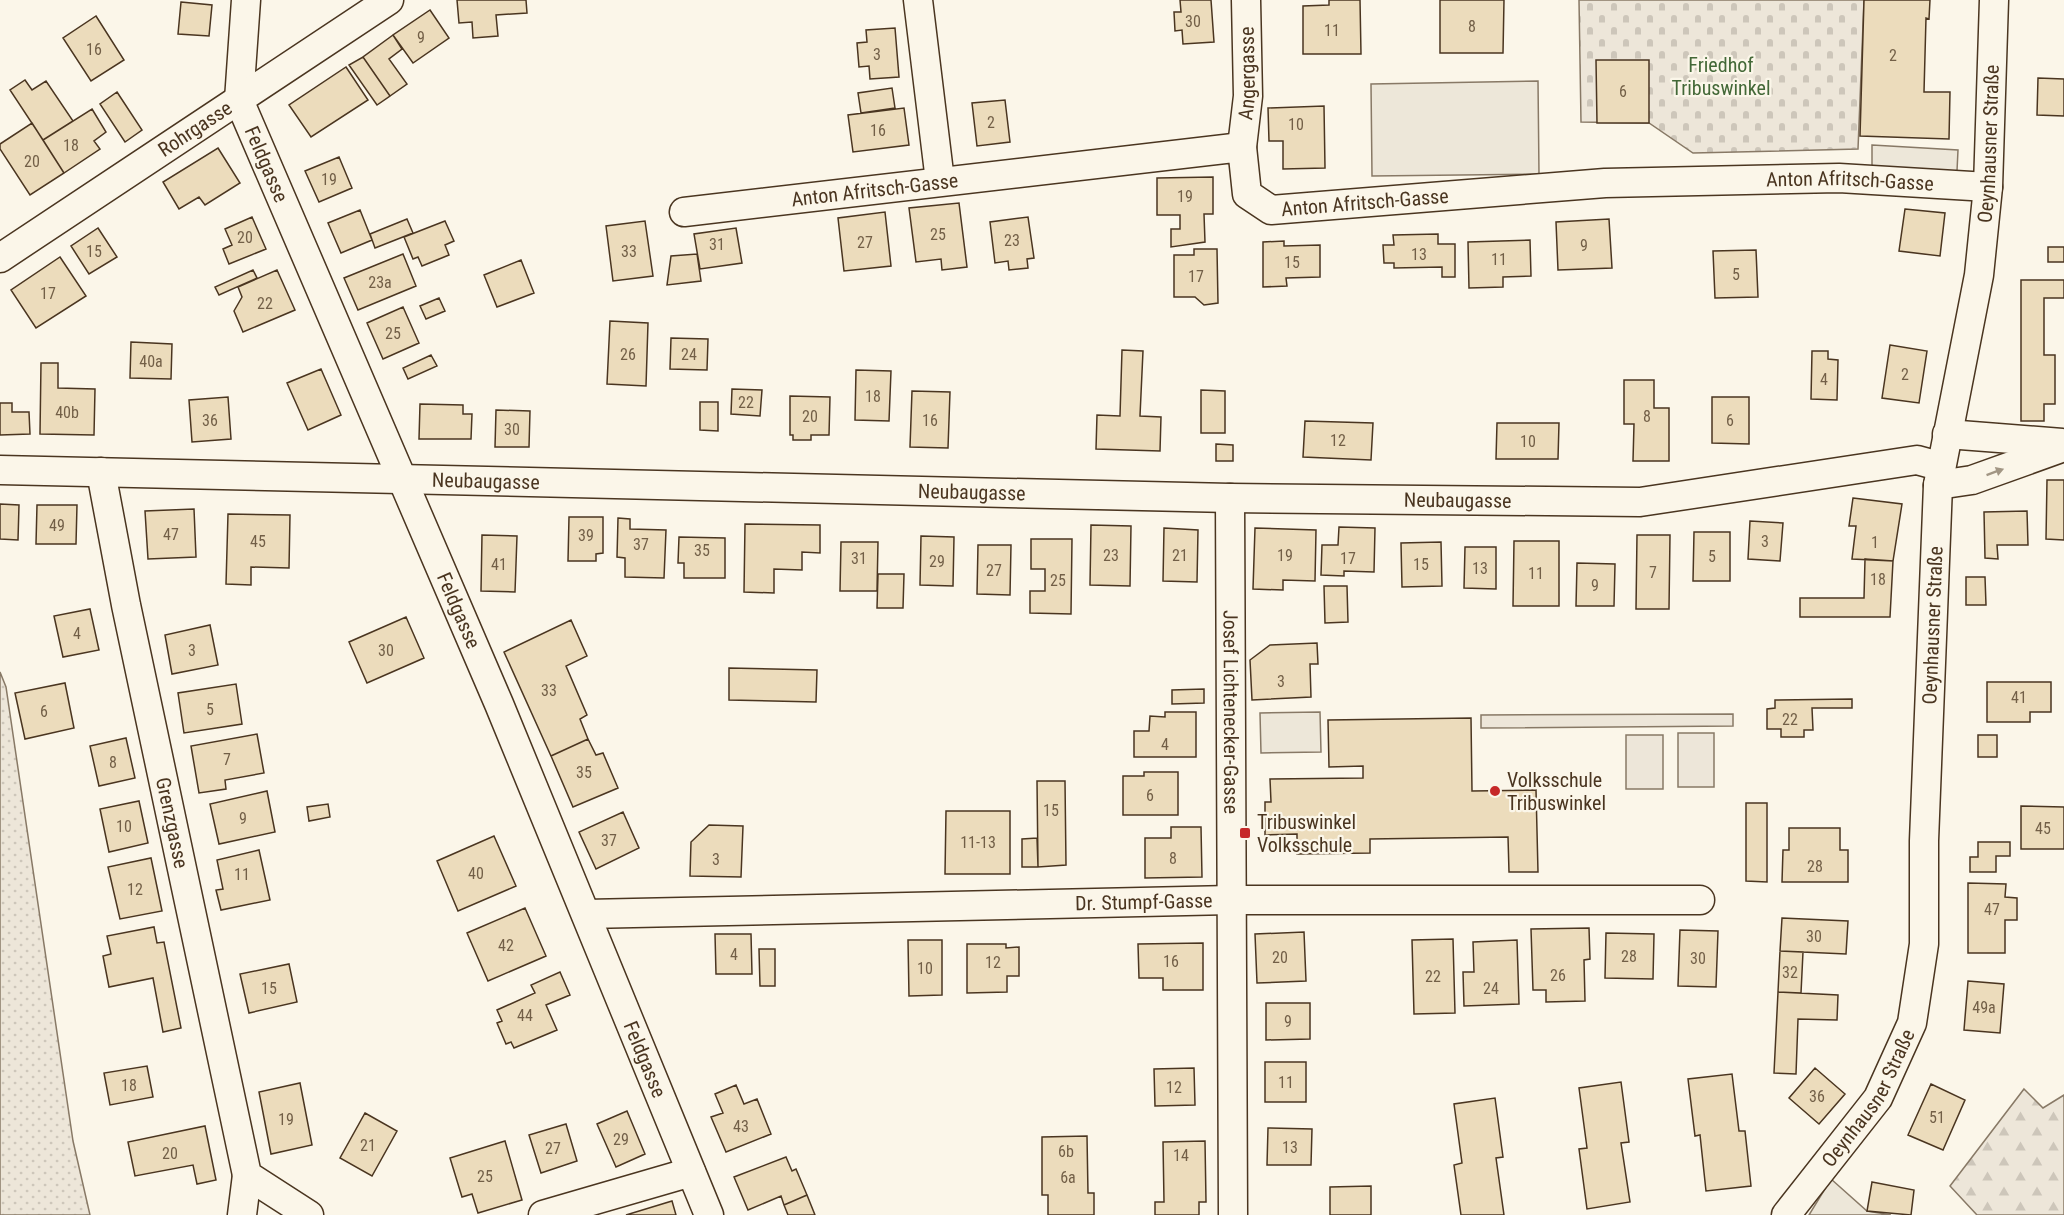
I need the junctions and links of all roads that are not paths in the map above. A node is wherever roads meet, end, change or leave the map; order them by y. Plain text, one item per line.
1 (246, 0) edge
2 (389, 0) edge
3 (918, 0) edge
4 (1246, 0) edge
5 (1994, 0) edge
6 (239, 100) junction
7 (1242, 147) junction
8 (940, 181) junction
9 (1988, 187) junction
10 (684, 212) dead end
11 (0, 258) edge
12 (1947, 434) junction
13 (2064, 445) edge
14 (0, 470) edge
15 (101, 472) junction
16 (1939, 476) junction
17 (401, 479) junction
18 (1230, 498) junction
19 (1231, 900) junction
20 (1700, 900) dead end
21 (586, 914) junction
22 (691, 1172) junction
23 (247, 1175) junction
24 (242, 1215) edge
25 (309, 1215) edge
26 (543, 1215) edge
27 (709, 1215) edge
28 (1233, 1215) edge
29 (1786, 1215) edge

1 - 6 street, Feldgasse
2 - 6 street, Rohrgasse
3 - 8 street
4 - 7 street, Angergasse
5 - 9 street, Oeynhausner Straße
6 - 11 street, Rohrgasse
6 - 17 street, Feldgasse
7 - 8 street, Anton Afritsch-Gasse
7 - 9 street, Anton Afritsch-Gasse
8 - 10 street, Anton Afritsch-Gasse
9 - 12 street, Oeynhausner Straße
12 - 13 street
12 - 16 street, Oeynhausner Straße
16 -> 13 street, Neubaugasse
14 - 15 street, Neubaugasse
15 - 17 street, Neubaugasse
15 - 23 street, Grenzgasse
16 - 18 street, Neubaugasse
16 - 29 street, Oeynhausner Straße
17 - 18 street, Neubaugasse
17 - 21 street, Feldgasse
18 - 19 street, Josef Lichtenecker-Gasse
19 - 20 street, Dr. Stumpf-Gasse
19 - 21 street, Dr. Stumpf-Gasse
19 - 28 street, Josef Lichtenecker-Gasse
21 - 22 street, Feldgasse
22 - 26 street
22 - 27 street, Feldgasse
23 - 24 street, Grenzgasse
23 - 25 street

